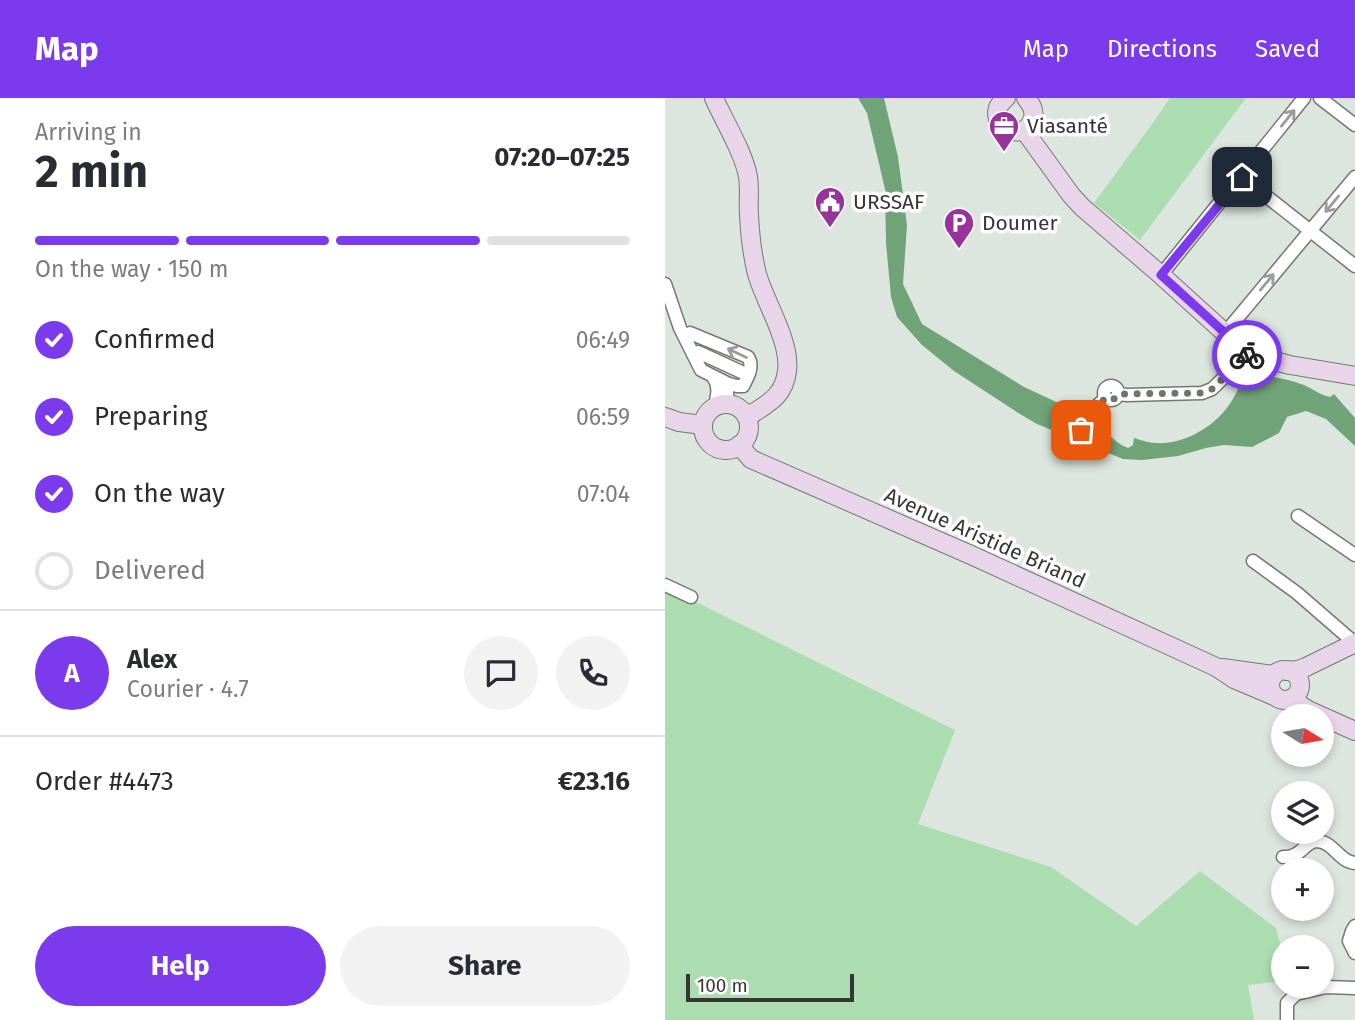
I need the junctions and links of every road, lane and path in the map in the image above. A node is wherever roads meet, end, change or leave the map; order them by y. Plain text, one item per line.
1 (714, 98) edge
2 (1004, 98) edge
3 (1304, 98) edge
4 (1319, 98) edge
5 (1031, 100) edge
6 (1355, 125) edge
7 (1024, 130) junction
8 (1242, 177) junction
9 (1355, 177) edge
10 (1309, 232) junction
11 (1355, 266) edge
12 (1161, 275) junction
13 (665, 284) edge
14 (1225, 333) junction
15 (684, 336) junction
16 (1251, 351) junction
17 (696, 360) junction
18 (748, 375) junction
19 (1355, 376) edge
20 (713, 377) junction
21 (729, 384) junction
22 (715, 407) junction
23 (742, 412) junction
24 (665, 417) edge
25 (703, 425) junction
26 (739, 445) junction
27 (1071, 448) dead end
28 (1298, 516) dead end
29 (1355, 555) edge
30 (1254, 561) dead end
31 (665, 585) edge
32 (691, 597) dead end
33 (1354, 647) edge
34 (1216, 667) junction
35 (1293, 675) junction
36 (1283, 697) junction
37 (1355, 731) edge
38 (1283, 857) dead end
39 (1355, 863) edge
40 (1355, 926) edge
41 (1355, 953) edge
42 (1355, 988) edge
43 (1287, 1020) edge

1 - 23 main road
2 - 7 main road
8 -> 3 street
4 - 6 street
5 - 7 main road
7 - 12 main road
8 - 10 street
8 - 12 street
9 -> 10 street
10 - 11 street
14 -> 10 street
12 - 14 main road
13 - 15 street
14 - 16 main road
15 - 17 street
18 -> 15 street
16 - 19 main road
16 - 27 street
17 - 18 street
17 - 20 street
18 - 21 street
20 - 21 street
20 - 22 street
21 - 23 street
22 - 23 main road
22 - 25 main road
23 - 26 main road
24 - 25 main road
25 - 26 main road
26 - 34 main road, Avenue Aristide Briand
28 - 29 street
30 - 33 street
31 - 32 street
33 - 35 main road
33 - 35 main road, Avenue Aristide Briand
34 - 35 main road, Avenue Aristide Briand
34 - 36 main road, Avenue Aristide Briand
35 - 36 main road
35 - 36 main road
36 - 37 main road, Avenue Aristide Briand
38 - 39 street
40 - 41 street
42 - 43 street

